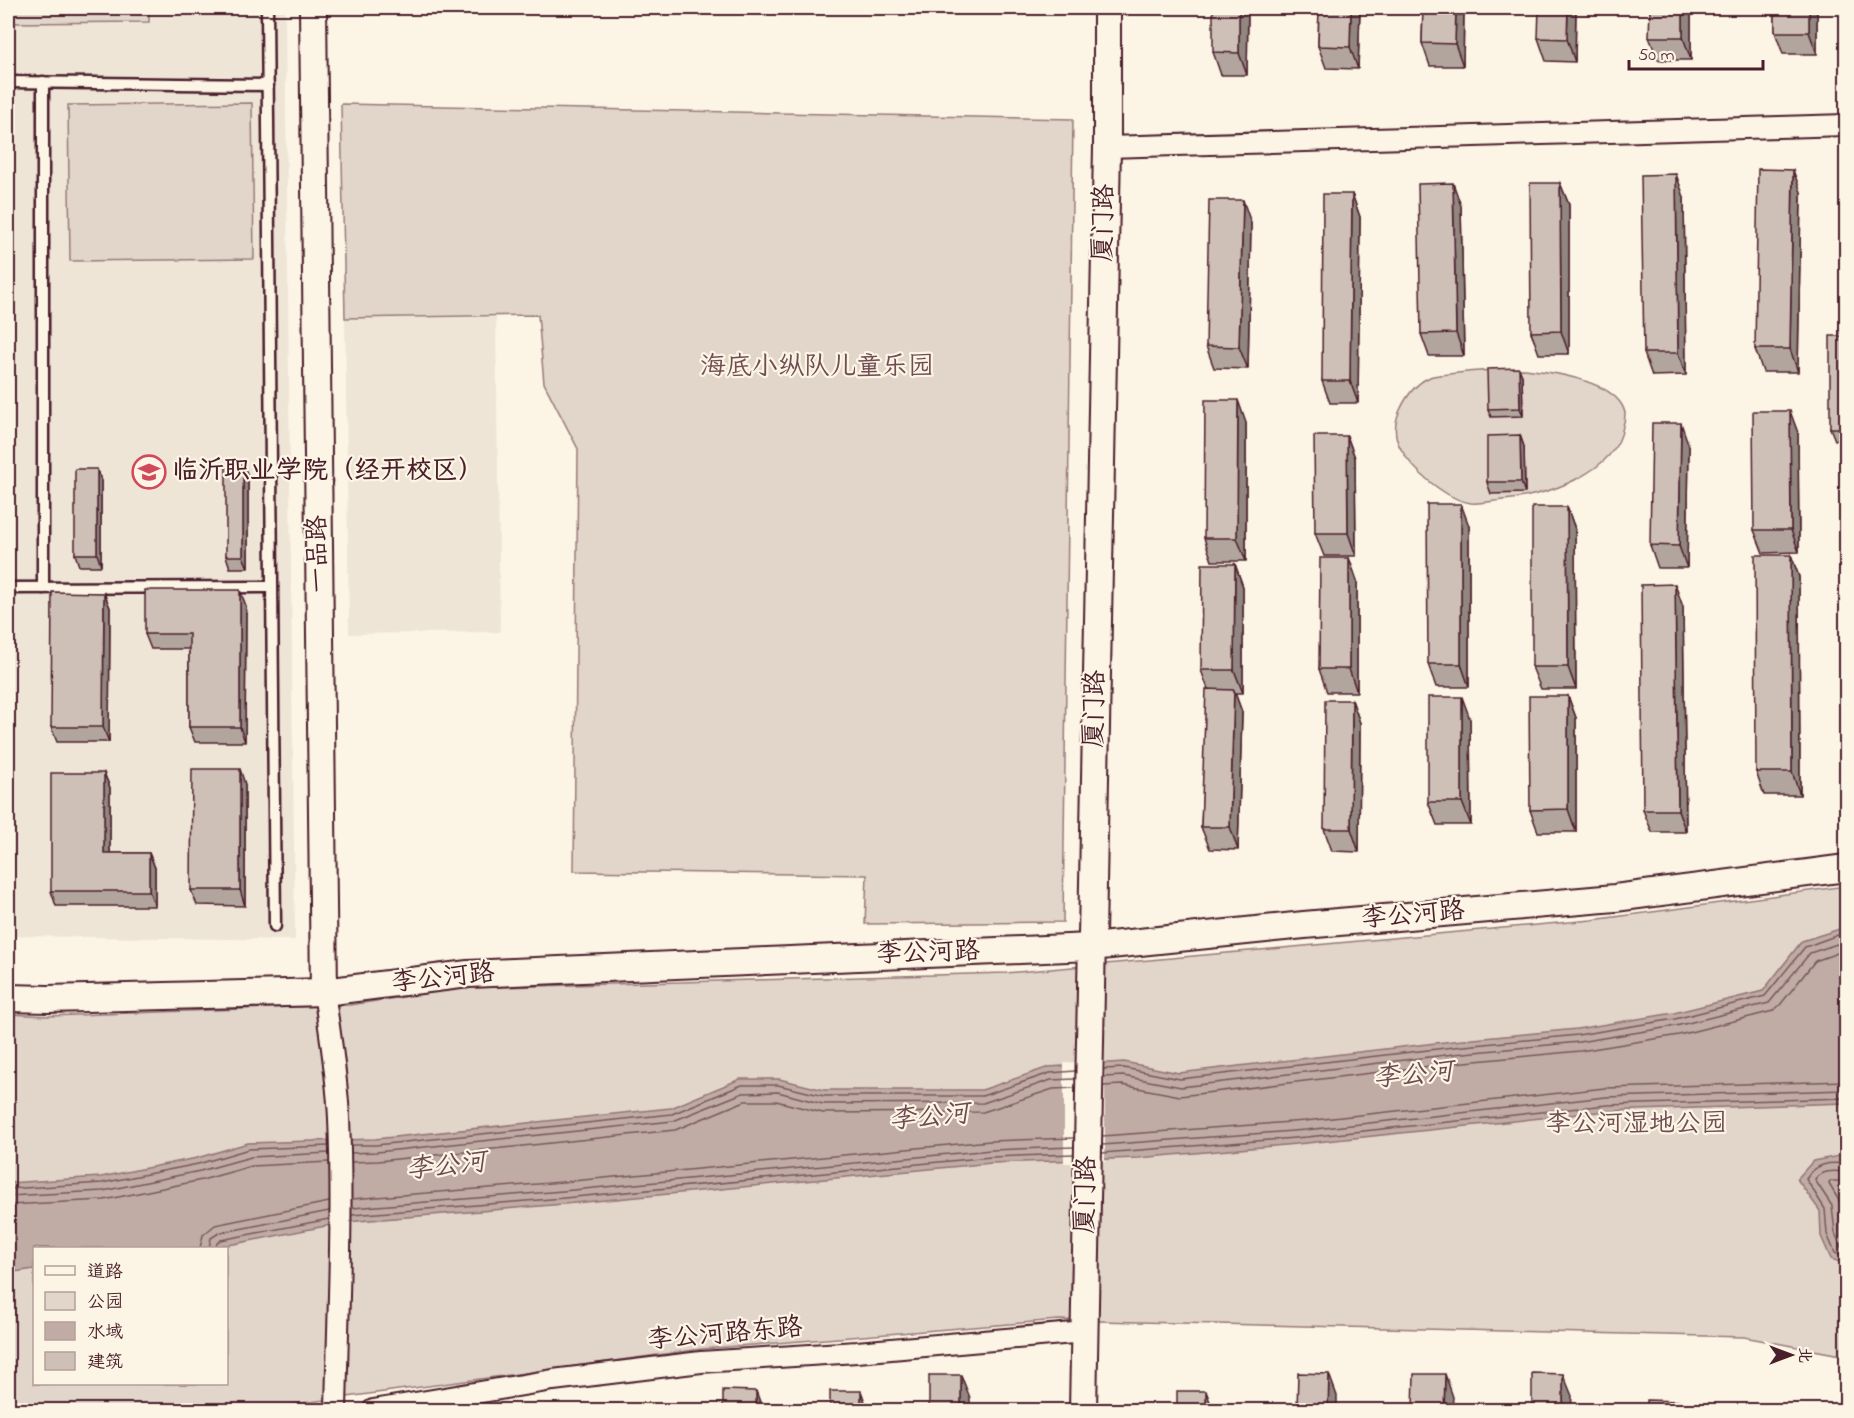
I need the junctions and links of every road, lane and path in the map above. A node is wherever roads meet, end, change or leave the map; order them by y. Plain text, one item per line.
1 (267, 8) edge
2 (313, 8) edge
3 (1107, 8) edge
4 (8, 82) edge
5 (43, 82) junction
6 (268, 85) junction
7 (1846, 125) edge
8 (1107, 147) junction
9 (272, 587) junction
10 (8, 588) edge
11 (43, 588) junction
12 (1843, 869) edge
13 (275, 926) dead end
14 (1091, 947) junction
15 (324, 992) junction
16 (8, 998) edge
17 (1085, 1332) junction
18 (336, 1410) edge
19 (373, 1410) edge
20 (1083, 1410) edge

1 - 6 lane
2 - 15 street, 一品路
3 - 8 street, 厦门路
4 - 5 lane
5 - 6 lane
5 - 11 lane
6 - 9 lane
7 - 8 street
8 - 14 street, 厦门路
9 - 11 lane
9 - 13 lane
10 - 11 lane
12 - 14 street, 李公河路
14 - 15 street, 李公河路
14 - 17 street, 厦门路
15 - 16 street, 李公河路
15 - 18 street
17 - 19 street, 李公河路东路
17 - 20 street, 厦门路

